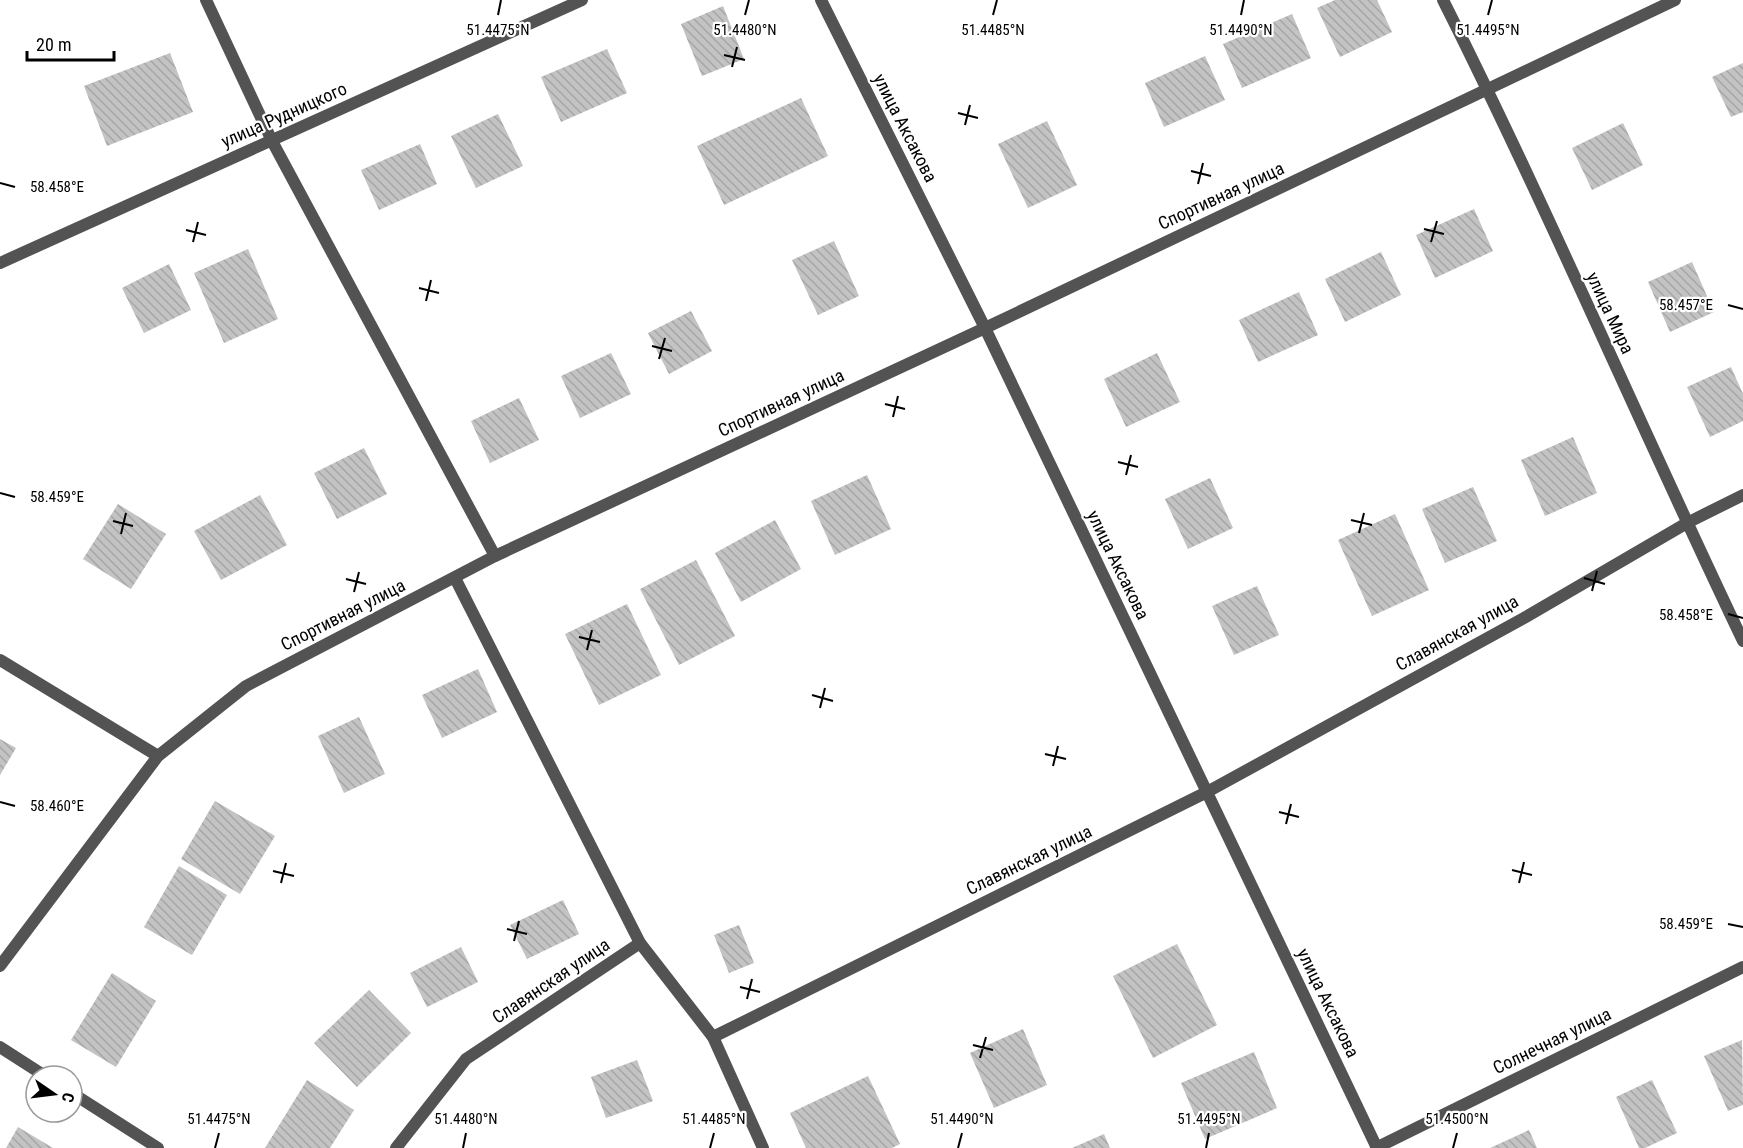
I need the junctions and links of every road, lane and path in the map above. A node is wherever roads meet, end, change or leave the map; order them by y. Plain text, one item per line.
1 (206, 0) edge
2 (582, 0) edge
3 (821, 0) edge
4 (1443, 0) edge
5 (1675, 0) edge
6 (1488, 89) junction
7 (272, 141) junction
8 (0, 263) edge
9 (985, 328) junction
10 (1743, 495) edge
11 (1687, 523) junction
12 (495, 556) junction
13 (455, 578) junction
14 (1743, 641) edge
15 (0, 660) edge
16 (158, 756) junction
17 (1207, 792) junction
18 (640, 943) junction
19 (0, 966) edge
20 (1743, 967) edge
21 (713, 1037) junction
22 (0, 1047) edge
23 (26, 1064) edge
24 (84, 1101) edge
25 (158, 1148) edge
26 (396, 1148) edge
27 (763, 1148) edge
28 (1377, 1148) edge

1 - 7 street
2 - 7 street, улица Рудницкого
3 - 9 street, улица Аксакова
4 - 6 street, улица Мира
5 - 6 street, Спортивная улица
6 - 9 street, Спортивная улица
6 - 11 street, улица Мира
7 - 8 street, улица Рудницкого
7 - 12 street
9 - 12 street, Спортивная улица
9 - 17 street, улица Аксакова
10 - 11 street, Славянская улица
11 - 14 street, улица Мира
11 - 17 street, Славянская улица
12 - 13 street, Спортивная улица
13 - 16 street, Спортивная улица
13 - 18 street
15 - 16 street
16 - 19 street, Спортивная улица
17 - 21 street, Славянская улица
17 - 28 street, улица Аксакова
18 - 21 street
18 - 26 street, Славянская улица
20 - 28 street, Солнечная улица
21 - 27 street
22 - 23 street
24 - 25 street

